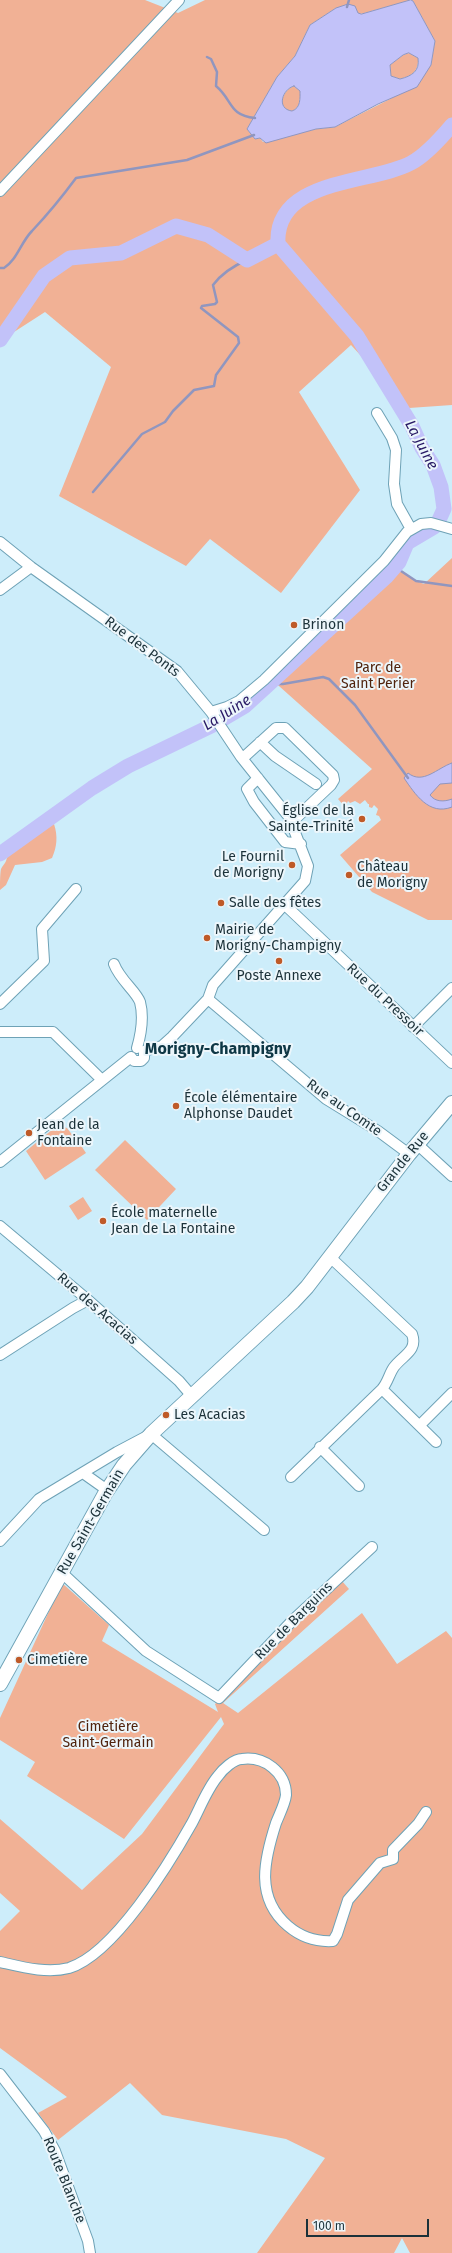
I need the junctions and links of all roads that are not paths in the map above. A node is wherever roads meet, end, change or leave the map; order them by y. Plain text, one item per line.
1 (179, 0) edge
2 (0, 191) edge
3 (377, 413) dead end
4 (411, 529) junction
5 (452, 529) edge
6 (0, 542) edge
7 (31, 567) junction
8 (0, 590) edge
9 (212, 713) junction
10 (260, 742) junction
11 (243, 758) junction
12 (258, 778) junction
13 (316, 784) dead end
14 (292, 822) junction
15 (301, 844) junction
16 (76, 889) dead end
17 (284, 904) junction
18 (114, 964) dead end
19 (452, 988) edge
20 (208, 999) junction
21 (0, 1004) edge
22 (413, 1027) junction
23 (0, 1032) edge
24 (137, 1052) junction
25 (452, 1063) edge
26 (101, 1079) junction
27 (452, 1103) edge
28 (413, 1149) junction
29 (0, 1162) edge
30 (452, 1176) edge
31 (356, 1223) joint
32 (0, 1226) edge
33 (330, 1257) junction
34 (88, 1300) junction
35 (0, 1355) edge
36 (382, 1389) junction
37 (452, 1393) edge
38 (192, 1395) junction
39 (420, 1425) junction
40 (151, 1434) junction
41 (436, 1442) dead end
42 (320, 1447) junction
43 (84, 1473) junction
44 (291, 1476) dead end
45 (359, 1486) dead end
46 (107, 1490) junction
47 (264, 1530) dead end
48 (0, 1541) edge
49 (372, 1547) dead end
50 (62, 1572) junction
51 (0, 1684) edge
52 (426, 1812) dead end
53 (0, 1962) edge
54 (0, 2074) edge
55 (90, 2253) edge

1 - 2 street
3 - 4 street
4 - 5 street
4 - 9 street
6 - 7 street, Rue des Ponts
7 - 8 street
7 - 9 street, Rue des Ponts
9 - 11 street, Rue des Ponts
10 - 11 street
10 - 13 street
10 - 14 street
11 - 12 street, Rue des Ponts
12 - 14 street, Rue des Ponts
12 - 15 street
14 - 15 street, Rue des Ponts
15 - 17 street, Rue des Ponts
16 - 21 street
17 - 20 street
17 - 22 street, Rue du Pressoir
18 - 24 street
19 - 22 street
20 - 24 street
20 - 28 street, Rue au Comte
22 - 25 street, Rue du Pressoir
23 - 26 street
24 - 26 street
26 - 29 street
27 - 28 main road, Grande Rue
28 - 30 street, Rue au Comte
28 - 31 main road, Grande Rue
31 - 33 main road, Rue Saint-Germain
32 - 34 street, Rue des Acacias
33 - 36 street
33 - 38 main road, Rue Saint-Germain
34 - 35 street
34 - 38 street, Rue des Acacias
36 - 39 street
36 - 42 street
37 - 39 street
38 - 40 main road, Rue Saint-Germain
39 - 41 street
40 - 43 street
40 - 46 main road, Rue Saint-Germain
40 - 47 street
42 - 44 street
42 - 45 street
43 - 46 street
43 - 48 street
46 - 50 main road, Rue Saint-Germain
49 - 50 street, Rue de Barguins
50 - 51 main road, Rue Saint-Germain
52 - 53 street
54 - 55 street, Route Blanche

